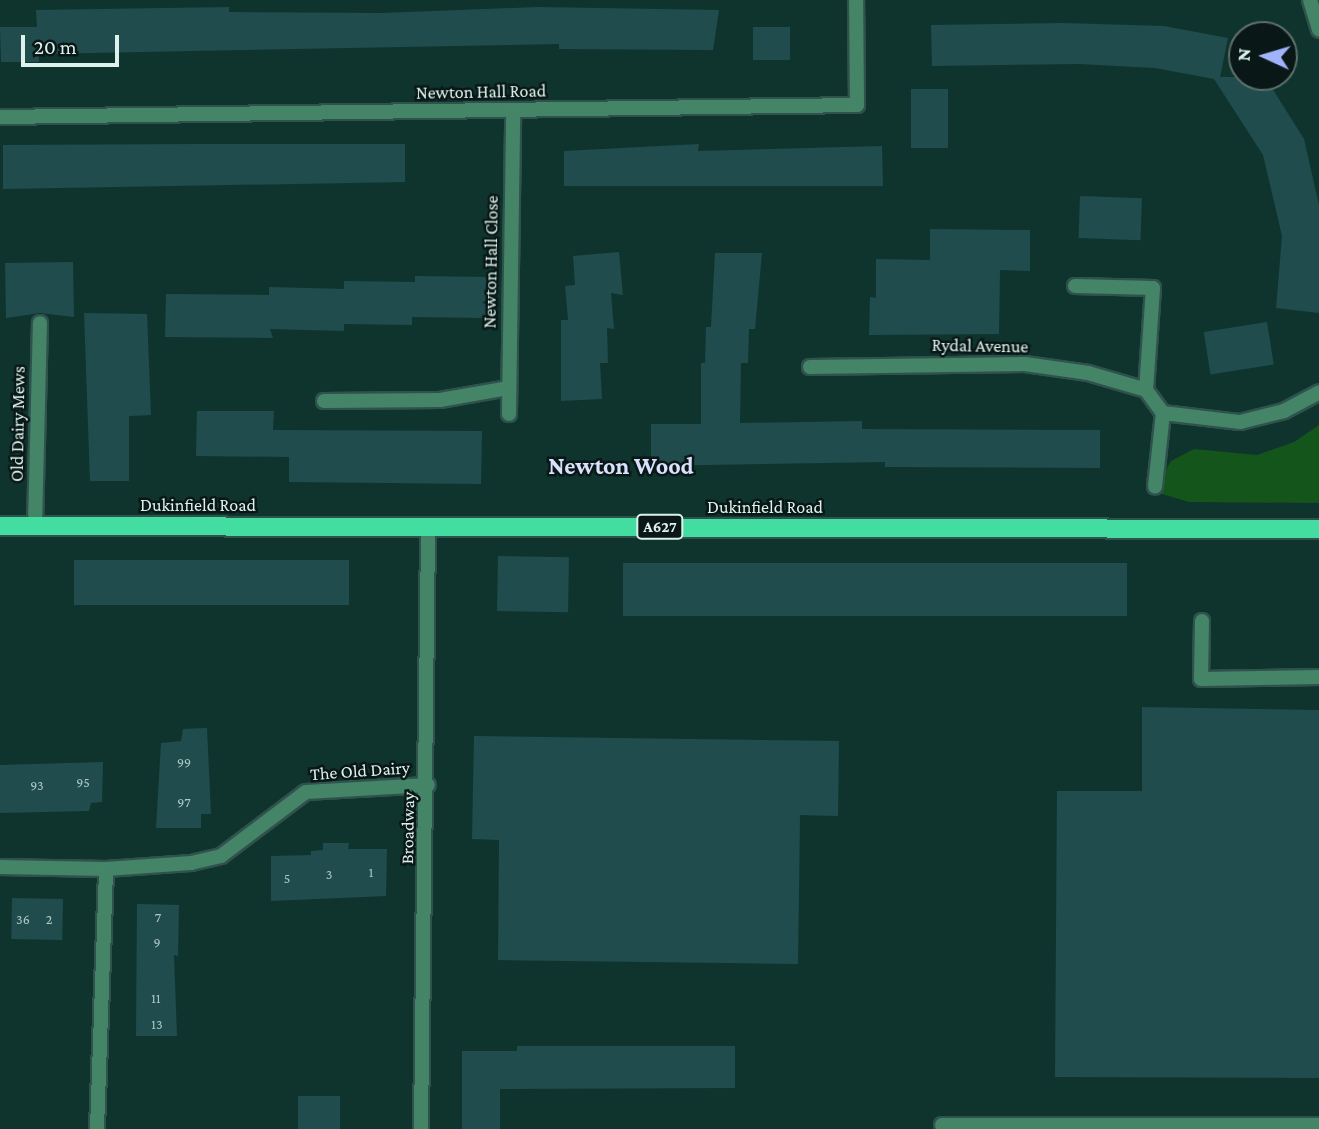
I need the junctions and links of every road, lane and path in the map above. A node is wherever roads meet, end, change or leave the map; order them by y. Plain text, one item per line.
1 (858, 0) edge
2 (1310, 0) edge
3 (1319, 30) edge
4 (513, 111) junction
5 (0, 117) edge
6 (1075, 286) dead end
7 (40, 323) dead end
8 (810, 367) dead end
9 (509, 388) junction
10 (1146, 390) junction
11 (1319, 392) edge
12 (324, 401) dead end
13 (1163, 413) junction
14 (509, 414) dead end
15 (1155, 487) dead end
16 (0, 526) edge
17 (35, 526) junction
18 (428, 527) junction
19 (1319, 529) edge
20 (1202, 621) dead end
21 (1319, 677) edge
22 (428, 785) junction
23 (0, 867) edge
24 (106, 869) junction
25 (942, 1125) dead end
26 (1319, 1125) edge
27 (97, 1129) edge
28 (421, 1129) edge

1 - 4 street, Newton Hall Road
2 - 3 street
4 - 5 street, Newton Hall Road
4 - 9 street, Newton Hall Close
6 - 10 street
7 - 17 street, Old Dairy Mews
8 - 10 street, Rydal Avenue
9 - 12 street
9 - 14 street, Newton Hall Close
10 - 13 street
11 - 13 street
13 - 15 street
16 - 17 main road, Dukinfield Road / A627
17 - 18 main road, Dukinfield Road / A627
18 - 19 main road, Dukinfield Road / A627
18 - 22 street, Broadway
20 - 21 street
22 - 24 street, The Old Dairy
22 - 28 street, Broadway
23 - 24 street, The Old Dairy
24 - 27 street
25 - 26 street

